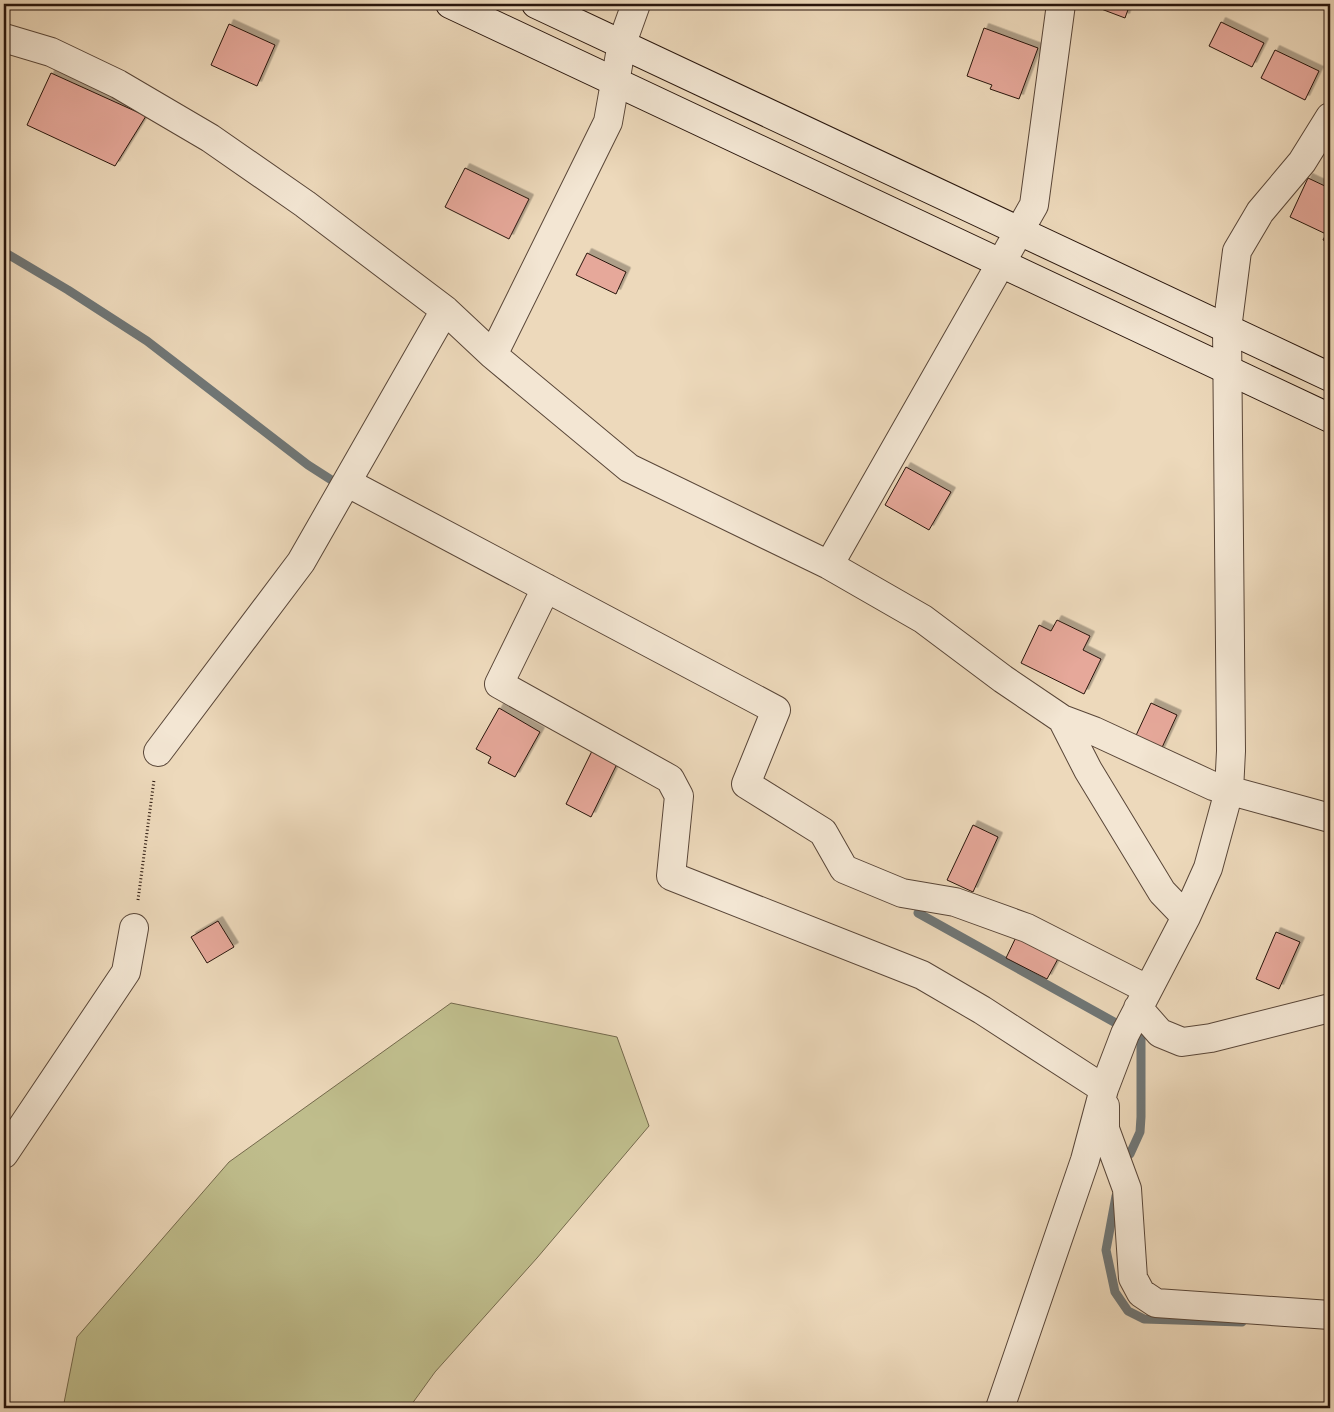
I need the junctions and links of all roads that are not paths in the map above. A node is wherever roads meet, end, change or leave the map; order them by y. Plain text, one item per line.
1 (450, 4) edge
2 (536, 4) edge
3 (636, 4) edge
4 (1061, 4) edge
5 (4, 38) edge
6 (622, 43) junction
7 (615, 81) junction
8 (1330, 117) edge
9 (1019, 231) junction
10 (1000, 264) junction
11 (445, 310) junction
12 (1227, 329) junction
13 (493, 355) junction
14 (1229, 371) junction
15 (1330, 377) edge
16 (1330, 418) edge
17 (348, 483) junction
18 (829, 565) junction
19 (546, 588) junction
20 (1062, 719) junction
21 (158, 752) road end
22 (1229, 791) junction
23 (1330, 818) edge
24 (1186, 917) junction
25 (134, 928) road end
26 (1330, 1008) edge
27 (1135, 1012) junction
28 (1104, 1089) junction
29 (4, 1154) edge
30 (1330, 1315) edge
31 (1000, 1408) edge

1 - 7 street
2 - 6 street
3 - 6 street
4 - 9 street
5 - 11 street
6 - 7 street
6 - 9 street
7 - 10 street
7 - 13 street
8 - 12 street
9 - 10 street
9 - 12 street
10 - 14 street
10 - 18 street
11 - 13 street
11 - 17 street
12 - 14 street
12 - 15 street
13 - 18 street
14 - 16 street
14 - 22 street
17 - 19 street
17 - 21 street
18 - 20 street
19 - 27 street
19 - 28 street
20 - 22 street
20 - 24 street
22 - 23 street
22 - 24 street
24 - 27 street
25 - 29 street
26 - 27 street
27 - 28 street
28 - 30 street
28 - 31 street

